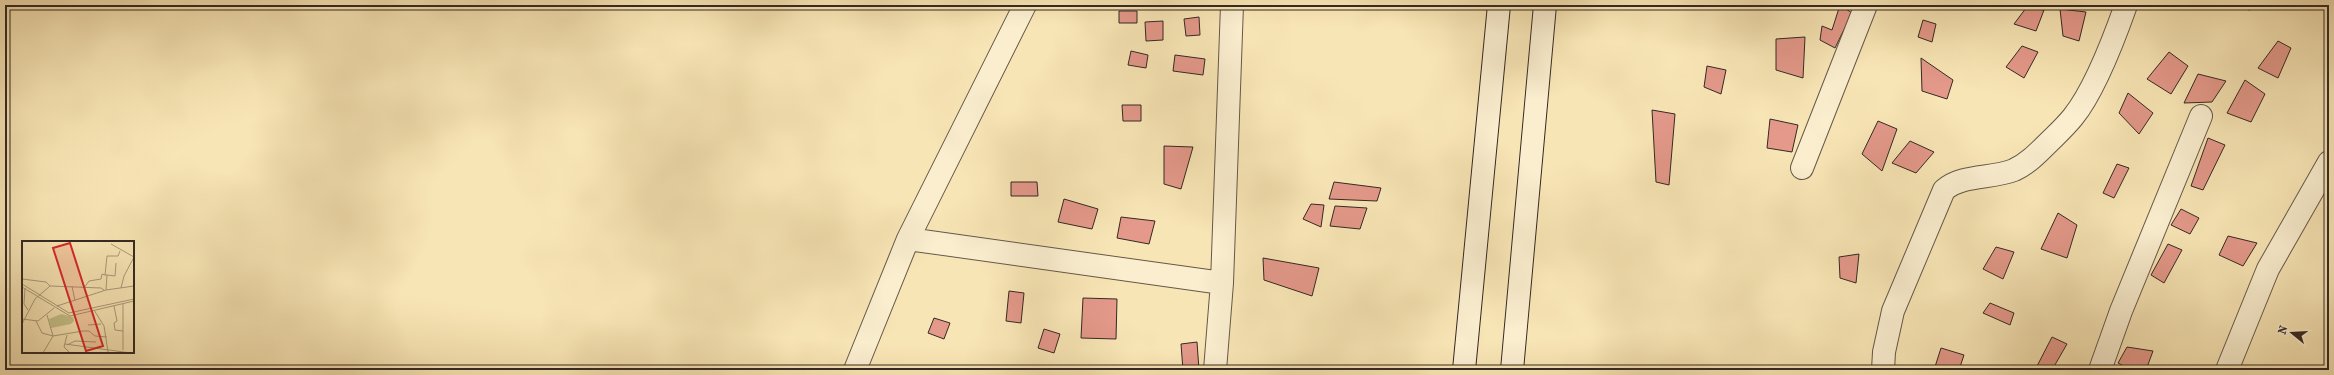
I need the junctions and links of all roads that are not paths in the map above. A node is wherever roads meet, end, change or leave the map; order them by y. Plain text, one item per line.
1 (1025, 5) edge
2 (1232, 5) edge
3 (1499, 5) edge
4 (1545, 5) edge
5 (1866, 5) edge
6 (2126, 5) edge
7 (2201, 116) dead end
8 (2329, 162) edge
9 (1802, 168) dead end
10 (908, 238) junction
11 (1222, 283) junction
12 (855, 370) edge
13 (1214, 370) edge
14 (1464, 370) edge
15 (1512, 370) edge
16 (1883, 370) edge
17 (2100, 370) edge
18 (2226, 370) edge

1 - 10 street
2 - 11 street
3 - 14 street
4 - 15 street
5 - 9 street
6 - 16 street
7 - 17 street
8 - 18 street
10 - 11 street
10 - 12 street
11 - 13 street

